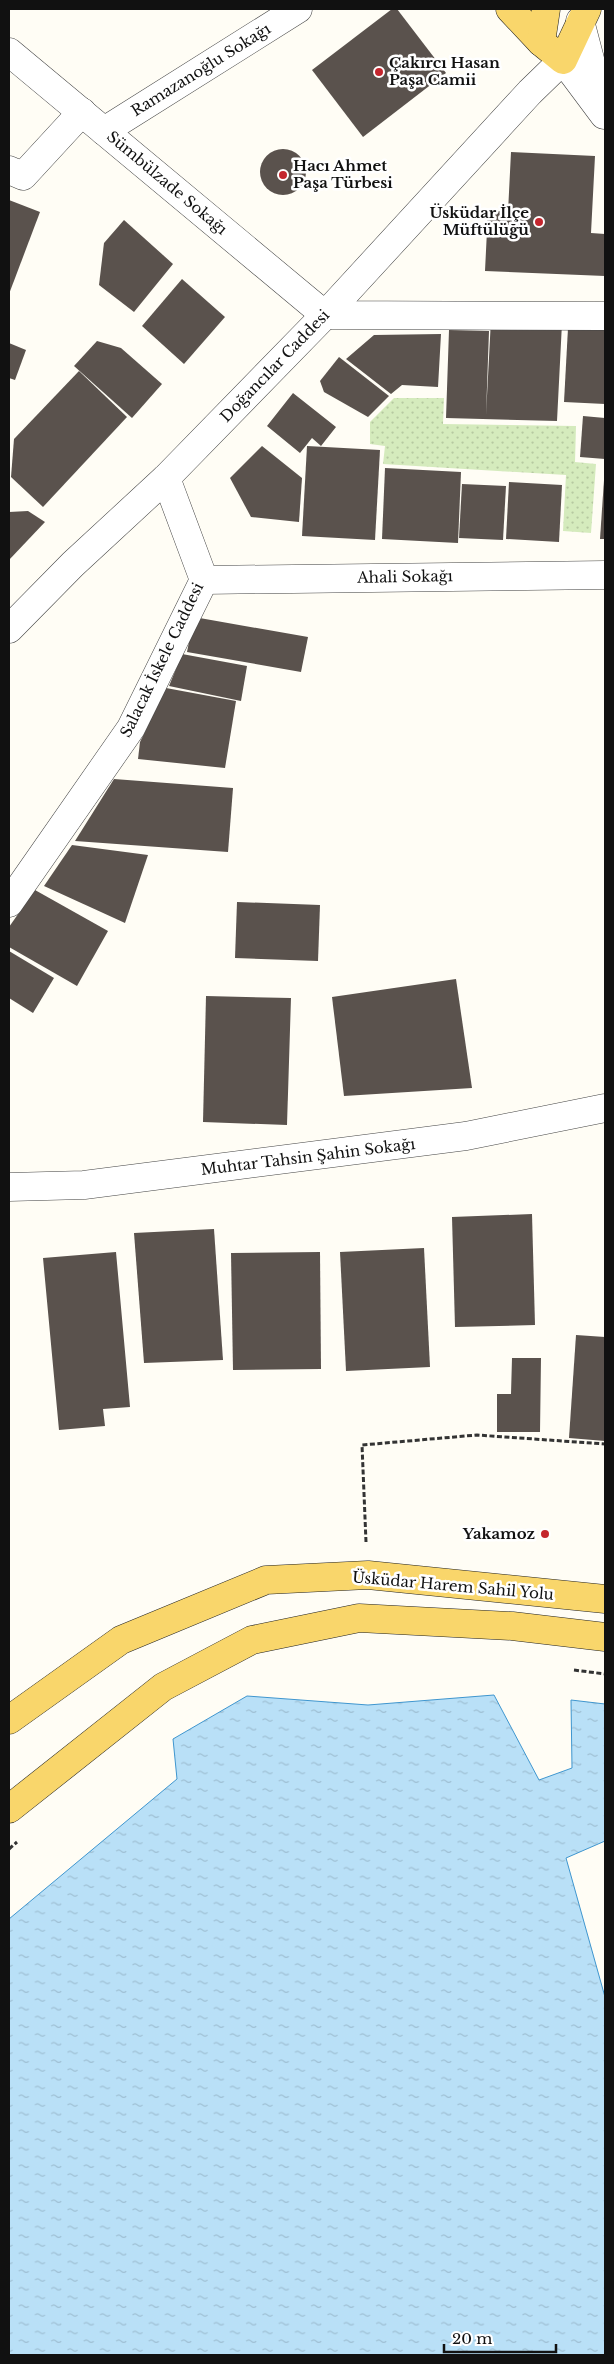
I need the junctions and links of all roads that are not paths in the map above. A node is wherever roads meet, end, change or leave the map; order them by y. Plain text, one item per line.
1 (298, 9) edge
2 (510, 9) edge
3 (546, 9) edge
4 (579, 13) edge
5 (541, 42) junction
6 (9, 52) edge
7 (563, 60) junction
8 (530, 92) junction
9 (82, 112) junction
10 (605, 116) edge
11 (104, 130) junction
12 (9, 170) edge
13 (325, 315) junction
14 (605, 316) edge
15 (166, 478) junction
16 (605, 575) edge
17 (204, 580) junction
18 (9, 629) edge
19 (9, 903) edge
20 (605, 1108) edge
21 (9, 1187) edge
22 (605, 1599) edge
23 (605, 1637) edge
24 (9, 1720) edge
25 (9, 1809) edge

1 - 11 street, Ramazanoğlu Sokağı
2 - 5 main road
3 - 5 main road
4 - 7 main road
4 - 10 street
5 - 7 main road
5 - 8 street
6 - 9 street, Sümbülzade Sokağı
7 - 8 street, Doğancılar Caddesi
7 - 10 street
8 - 13 street, Doğancılar Caddesi
9 - 11 street, Sümbülzade Sokağı
9 - 12 street
11 - 13 street, Sümbülzade Sokağı
13 - 14 street
13 - 15 street, Doğancılar Caddesi
15 - 17 street, Salacak İskele Caddesi
15 - 18 street, Doğancılar Caddesi
16 - 17 street, Ahali Sokağı
17 - 19 street, Salacak İskele Caddesi
20 - 21 street, Muhtar Tahsin Şahin Sokağı
22 - 24 main road, Üsküdar Harem Sahil Yolu
23 - 25 main road

